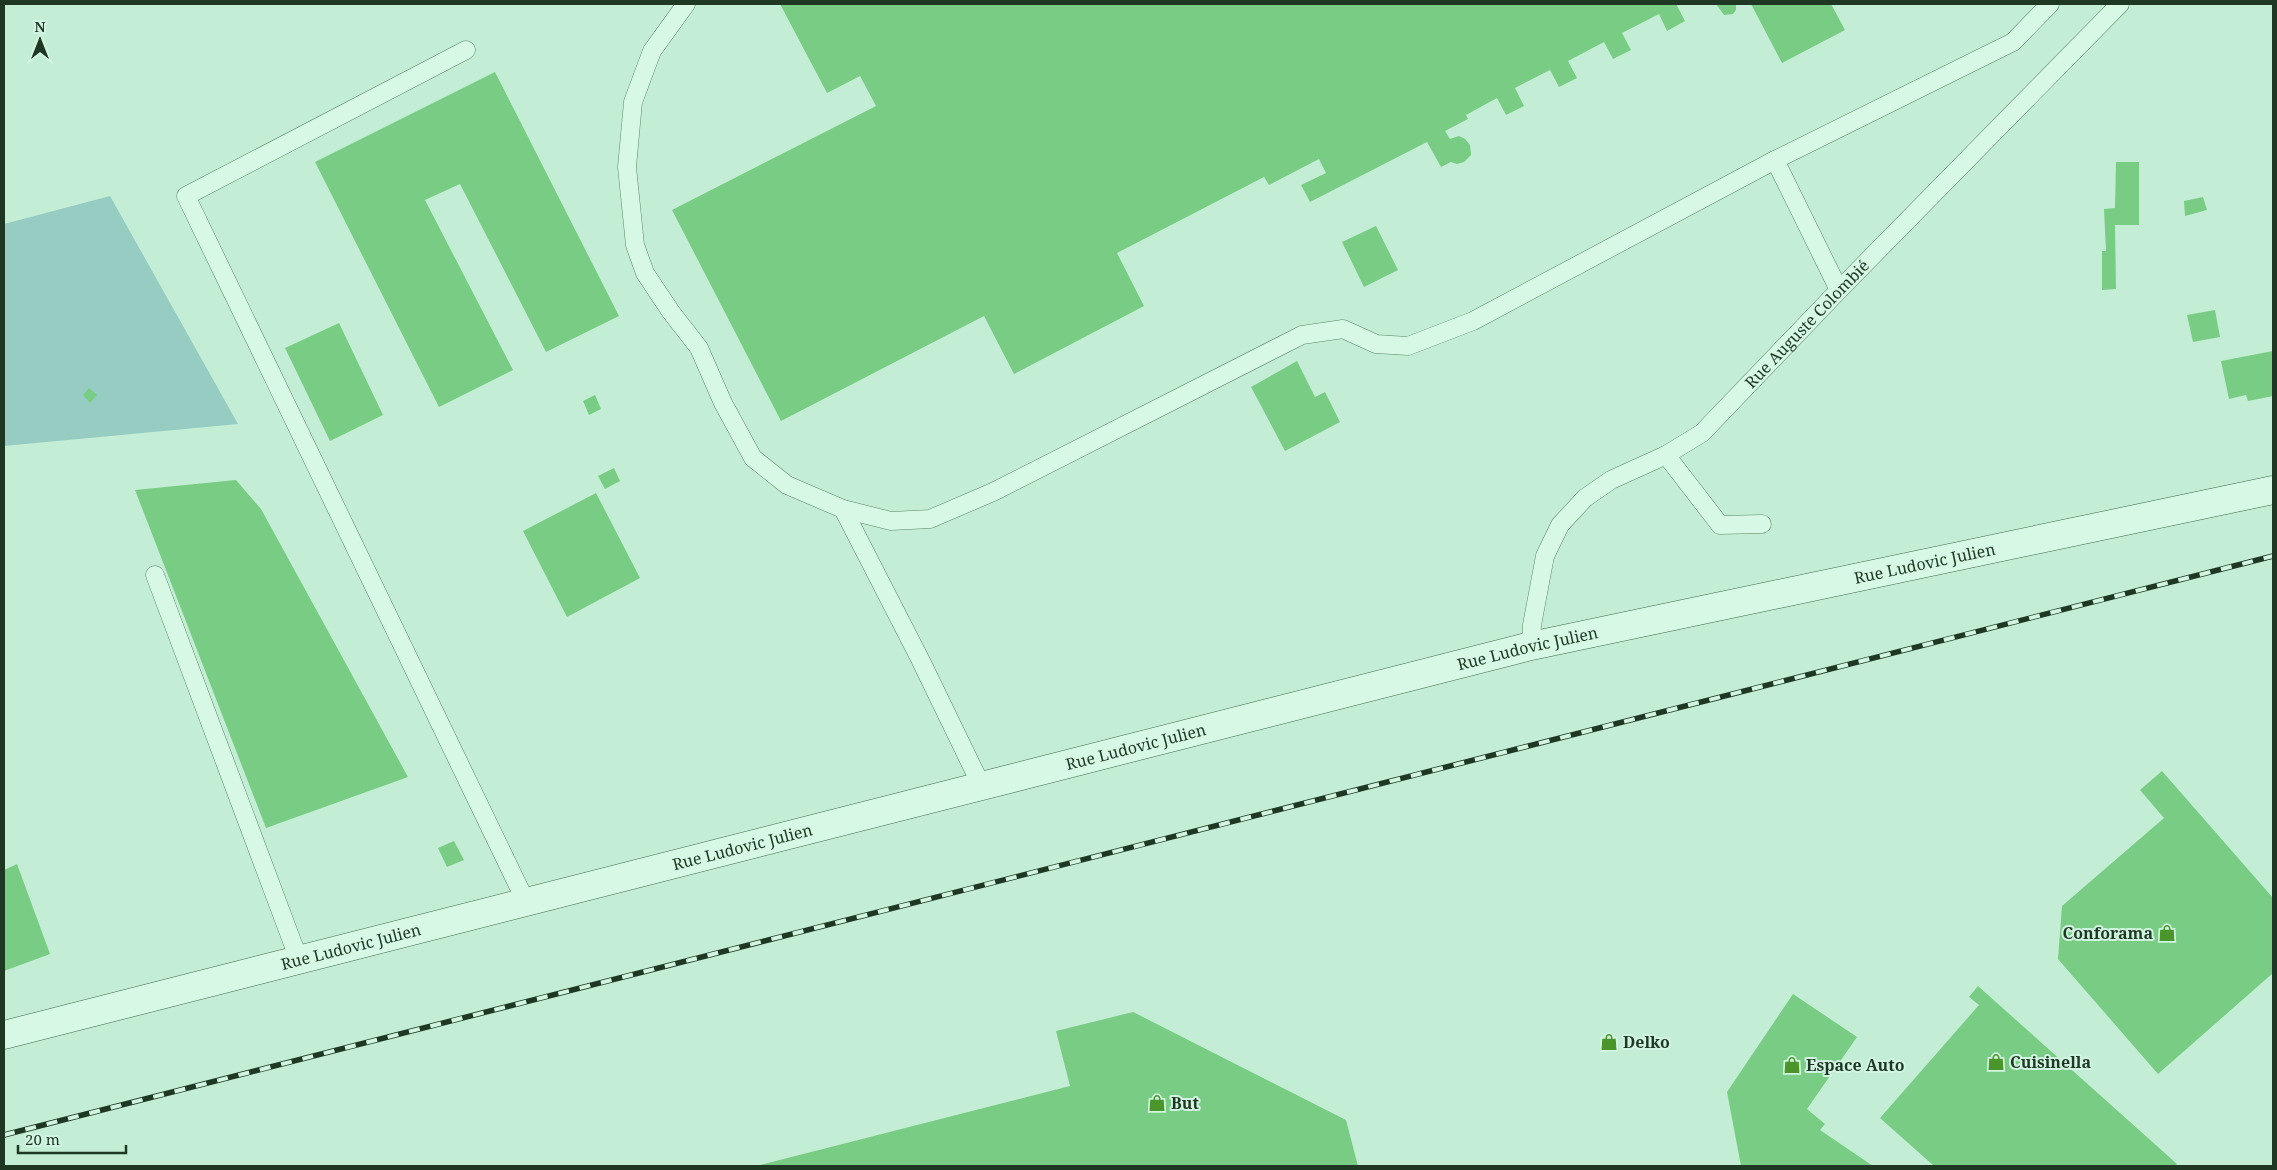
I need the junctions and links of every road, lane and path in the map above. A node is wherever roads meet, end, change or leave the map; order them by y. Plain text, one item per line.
1 (686, 4) edge
2 (2050, 4) edge
3 (2120, 4) edge
4 (466, 50) dead end
5 (1775, 160) junction
6 (1839, 290) junction
7 (1666, 455) junction
8 (2273, 490) edge
9 (843, 509) junction
10 (1762, 524) dead end
11 (155, 575) dead end
12 (1531, 646) junction
13 (982, 787) junction
14 (525, 900) junction
15 (299, 960) junction
16 (4, 1035) edge

1 - 9 lane
2 - 5 lane
3 - 6 lane, Rue Auguste Colombié
4 - 14 lane
5 - 6 lane
5 - 9 lane
6 - 7 lane, Rue Auguste Colombié
7 - 10 lane
7 - 12 lane, Rue Auguste Colombié
8 - 12 main road, Rue Ludovic Julien
9 - 13 lane
11 - 15 lane
12 - 13 main road, Rue Ludovic Julien
13 - 14 main road, Rue Ludovic Julien
14 - 15 main road, Rue Ludovic Julien
15 - 16 main road, Rue Ludovic Julien

